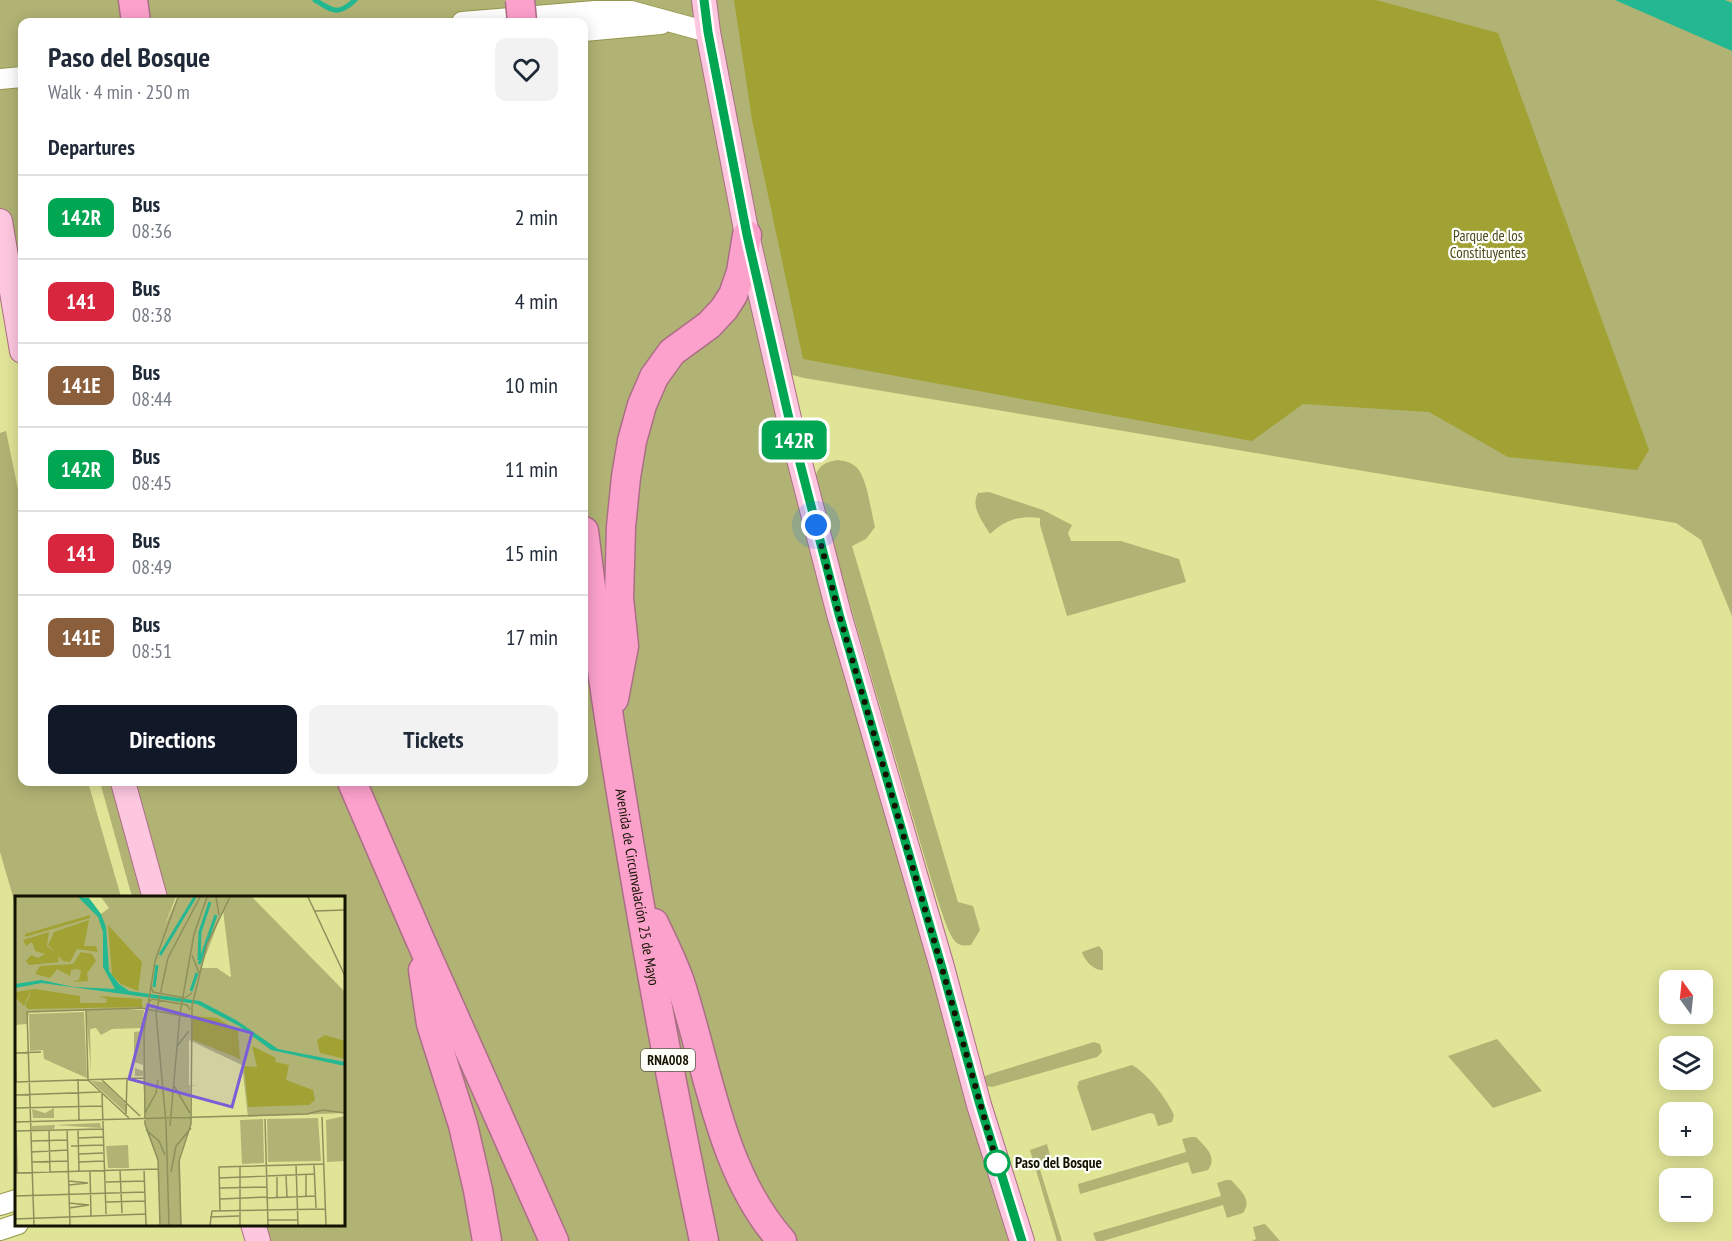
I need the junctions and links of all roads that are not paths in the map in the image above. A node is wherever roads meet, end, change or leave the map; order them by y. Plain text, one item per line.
1 (133, 0) edge
2 (520, 0) edge
3 (695, 0) edge
4 (704, 0) edge
5 (135, 18) edge
6 (510, 18) edge
7 (522, 18) edge
8 (673, 23) junction
9 (588, 31) edge
10 (708, 32) junction
11 (0, 221) edge
12 (747, 235) junction
13 (18, 327) edge
14 (588, 560) edge
15 (610, 722) junction
16 (124, 786) edge
17 (354, 786) edge
18 (635, 879) junction
19 (155, 896) edge
20 (418, 935) junction
21 (15, 1200) edge
22 (0, 1205) edge
23 (15, 1225) edge
24 (254, 1226) edge
25 (0, 1230) edge
26 (258, 1241) edge
27 (487, 1241) edge
28 (554, 1241) edge
29 (704, 1241) edge
30 (782, 1241) edge
31 (1022, 1241) edge

1 - 5 highway
2 - 7 highway, bridge
3 - 10 main road
4 - 10 main road
6 - 8 street
8 - 9 street
8 - 10 street
10 - 12 main road
11 - 13 main road
12 - 15 highway
12 - 31 main road
14 - 15 highway, Avenida de Circunvalación 25 de Mayo / RNA008
15 - 18 highway, Avenida de Circunvalación 25 de Mayo / RNA008
16 - 19 main road
17 - 20 highway
18 - 29 highway, Avenida de Circunvalación 25 de Mayo / RNA008
18 - 30 highway
20 - 27 highway
20 - 28 highway
21 - 22 street
23 - 25 street
24 - 26 main road

